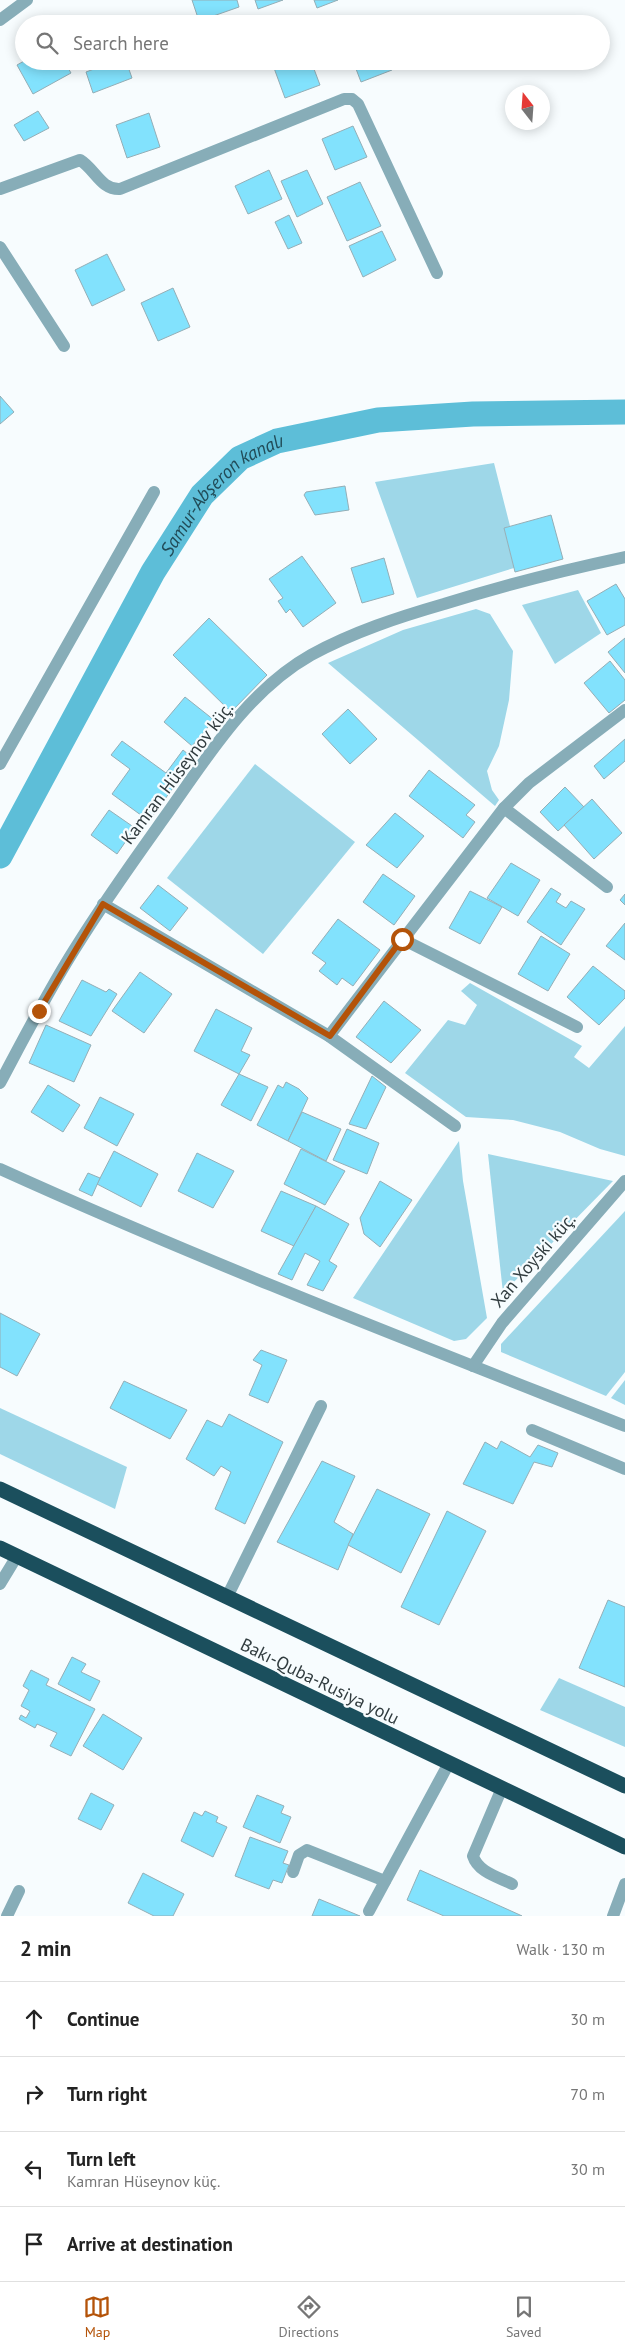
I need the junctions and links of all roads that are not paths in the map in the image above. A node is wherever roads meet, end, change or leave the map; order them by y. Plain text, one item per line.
1 (27, 0) edge
2 (0, 20) edge
3 (0, 189) edge
4 (0, 247) edge
5 (437, 273) dead end
6 (64, 346) dead end
7 (154, 492) dead end
8 (625, 557) edge
9 (625, 710) edge
10 (0, 764) edge
11 (504, 808) junction
12 (607, 887) dead end
13 (103, 904) junction
14 (402, 939) junction
15 (577, 1027) dead end
16 (330, 1036) junction
17 (0, 1084) edge
18 (455, 1126) dead end
19 (0, 1169) edge
20 (625, 1181) edge
21 (473, 1366) junction
22 (321, 1406) dead end
23 (625, 1426) edge
24 (532, 1430) dead end
25 (625, 1469) edge
26 (0, 1489) edge
27 (0, 1548) edge
28 (17, 1556) junction
29 (0, 1584) edge
30 (227, 1597) junction
31 (449, 1763) junction
32 (625, 1786) edge
33 (502, 1788) junction
34 (625, 1847) edge
35 (293, 1872) dead end
36 (385, 1880) junction
37 (512, 1884) dead end
38 (625, 1884) edge
39 (18, 1891) dead end
40 (370, 1911) dead end
41 (7, 1916) edge
42 (613, 1916) edge

1 - 2 street
3 - 5 street
4 - 6 street
7 - 10 street
8 - 13 street, Kamran Hüseynov küç.
9 - 11 street
11 - 12 street
11 - 14 street
13 - 16 street
13 - 17 street, Kamran Hüseynov küç.
14 - 15 street
14 - 16 street
16 - 18 street
19 - 21 street
20 - 21 street, Xan Xoyski küç.
21 - 23 street
22 - 30 street
24 - 25 street
26 - 30 highway, Bakı-Quba-Rusiya yolu
27 - 28 highway, Bakı-Quba-Rusiya yolu
28 - 29 street
28 - 31 highway, Bakı-Quba-Rusiya yolu
30 - 32 highway, Bakı-Quba-Rusiya yolu
31 - 33 highway, Bakı-Quba-Rusiya yolu
31 - 36 street
33 - 34 highway, Bakı-Quba-Rusiya yolu
33 - 37 street
35 - 36 street
36 - 40 street
38 - 42 street
39 - 41 street

